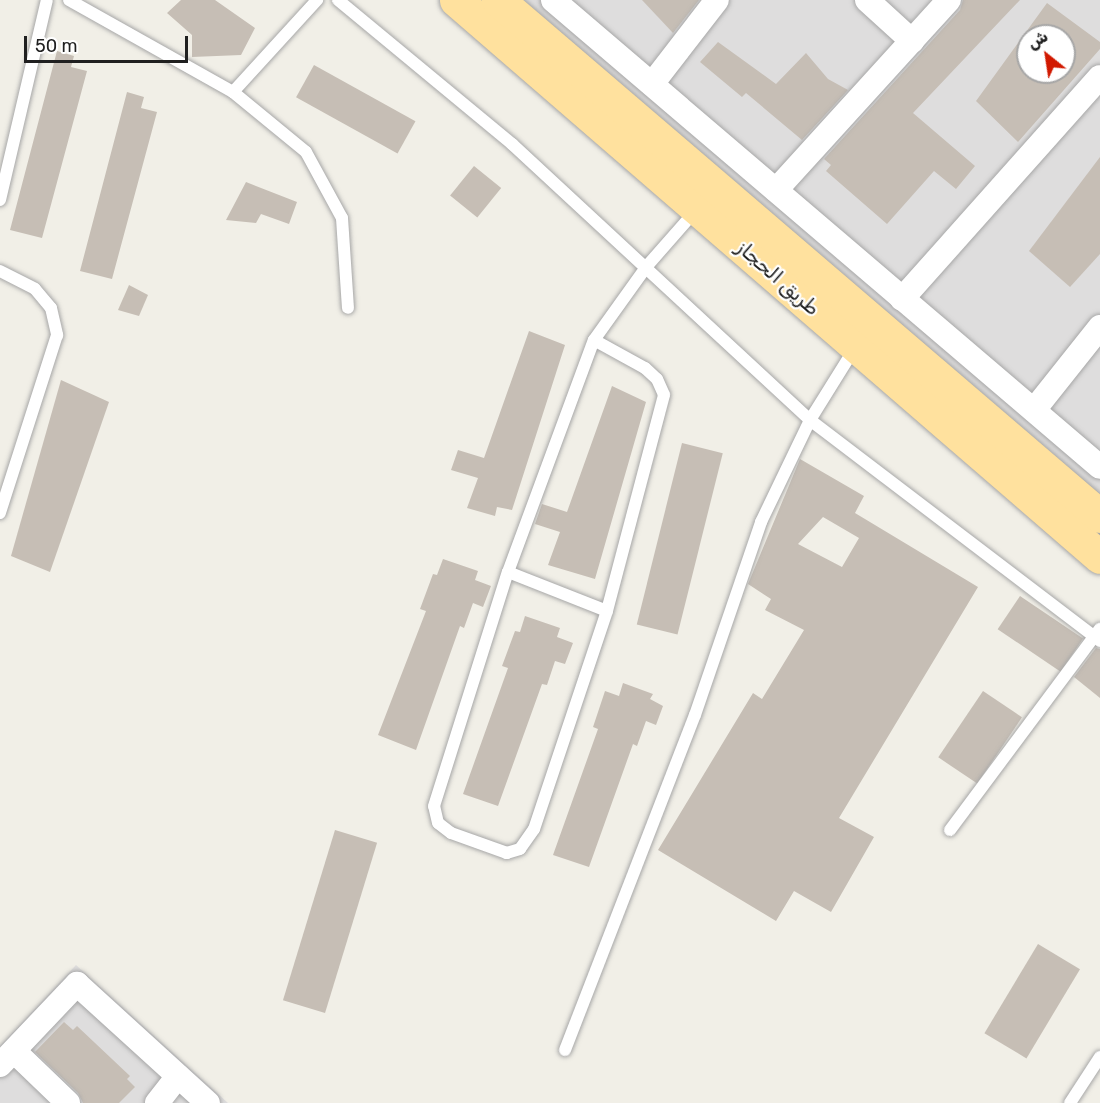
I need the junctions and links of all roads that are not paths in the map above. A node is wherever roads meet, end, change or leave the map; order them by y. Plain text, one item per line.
1 (47, 0) edge
2 (69, 0) edge
3 (317, 0) edge
4 (338, 0) edge
5 (456, 0) edge
6 (498, 0) edge
7 (553, 0) edge
8 (717, 0) edge
9 (867, 0) edge
10 (949, 0) edge
11 (912, 41) junction
12 (1100, 77) edge
13 (652, 84) junction
14 (233, 92) junction
15 (776, 190) junction
16 (0, 200) edge
17 (697, 208) junction
18 (647, 266) junction
19 (0, 271) edge
20 (902, 299) junction
21 (348, 308) dead end
22 (1100, 327) edge
23 (594, 340) junction
24 (856, 346) junction
25 (1034, 410) junction
26 (810, 420) junction
27 (1100, 467) edge
28 (0, 513) edge
29 (1100, 516) edge
30 (1100, 557) edge
31 (508, 572) junction
32 (607, 611) junction
33 (1098, 635) edge
34 (950, 830) dead end
35 (565, 1050) dead end
36 (1100, 1057) edge
37 (7, 1058) edge
38 (178, 1076) junction
39 (68, 1103) edge
40 (157, 1103) edge
41 (208, 1103) edge
42 (1070, 1103) edge

1 - 16 lane
2 - 14 lane
3 - 14 lane
4 - 18 lane
5 - 17 main road, طريق الحجاز
6 - 29 main road, طريق الحجاز
7 - 13 street
8 - 13 street
9 - 11 street
10 - 11 street
11 - 15 street
12 - 20 street
13 - 15 street
14 - 21 lane
15 - 20 street
17 - 18 lane
17 - 24 main road, طريق الحجاز
18 - 23 lane
18 - 26 lane
19 - 28 lane
20 - 25 street
22 - 25 street
23 - 31 lane
23 - 32 lane
24 - 26 lane
24 - 30 main road, طريق الحجاز
25 - 27 street
26 - 33 lane
26 - 35 lane
31 - 32 lane
31 - 32 lane
33 - 34 lane
36 - 42 lane
37 - 38 street
37 - 39 street
38 - 40 street
38 - 41 street

